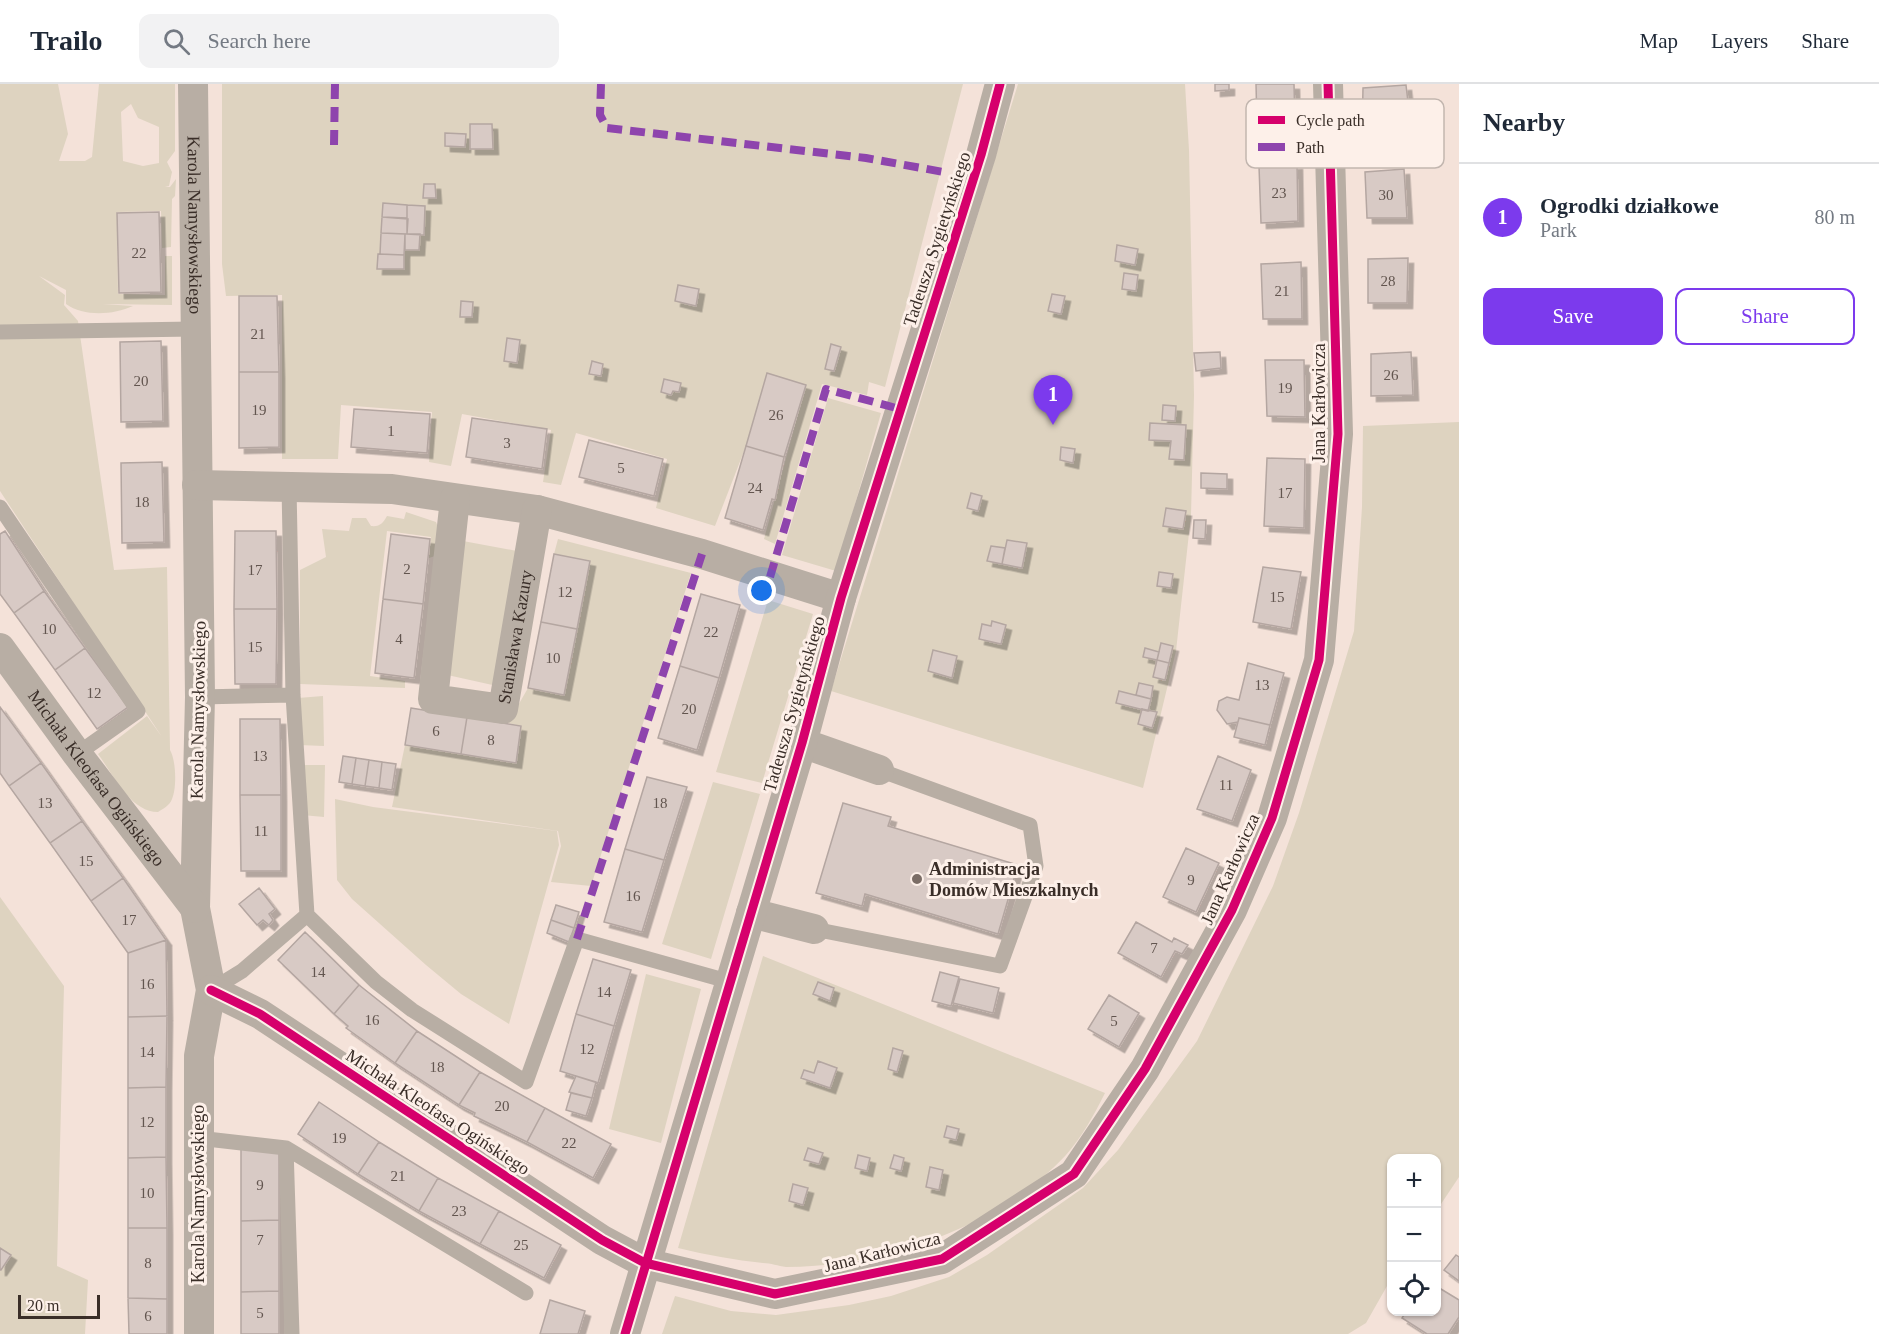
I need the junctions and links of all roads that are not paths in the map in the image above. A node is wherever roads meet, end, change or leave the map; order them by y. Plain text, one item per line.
1 (193, 84) edge
2 (1000, 84) edge
3 (1328, 84) edge
4 (1328, 99) edge
5 (1330, 168) edge
6 (194, 329) junction
7 (0, 332) edge
8 (197, 485) junction
9 (289, 486) junction
10 (455, 499) junction
11 (0, 507) edge
12 (537, 510) junction
13 (841, 598) junction
14 (0, 648) edge
15 (293, 695) junction
16 (200, 698) junction
17 (802, 743) junction
18 (76, 754) junction
19 (879, 770) joint
20 (196, 837) junction
21 (144, 842) junction
22 (195, 908) junction
23 (751, 913) junction
24 (307, 915) junction
25 (814, 929) joint
26 (731, 982) junction
27 (211, 990) junction
28 (198, 1138) junction
29 (286, 1148) junction
30 (645, 1263) junction
31 (526, 1293) dead end
32 (199, 1334) edge
33 (292, 1334) edge
34 (625, 1334) edge

1 - 6 street, Karola Namysłowskiego
2 - 13 street, Tadeusza Sygietyńskiego
3 - 4 street, Jana Karłowicza
5 - 30 street, Jana Karłowicza
6 - 7 lane
6 - 8 street, Karola Namysłowskiego
8 - 9 street
8 - 16 street, Karola Namysłowskiego
9 - 10 street
9 - 15 lane
10 - 12 street
10 - 12 street, Stanisława Kazury
11 - 18 lane
12 - 13 street
13 - 17 street, Tadeusza Sygietyńskiego
14 - 18 street, Michała Kleofasa Ogińskiego
15 - 16 lane
15 - 24 lane
16 - 20 street, Karola Namysłowskiego
17 - 19 street
17 - 23 street, Tadeusza Sygietyńskiego
18 - 21 street, Michała Kleofasa Ogińskiego
19 - 25 lane
20 - 21 street
20 - 22 street, Karola Namysłowskiego
21 - 22 street, Michała Kleofasa Ogińskiego
22 - 27 street, Karola Namysłowskiego
23 - 25 street
23 - 26 street, Tadeusza Sygietyńskiego
24 - 26 lane
24 - 27 lane
26 - 30 street, Tadeusza Sygietyńskiego
27 - 28 street, Karola Namysłowskiego
27 - 30 street, Michała Kleofasa Ogińskiego
28 - 29 lane
28 - 32 street, Karola Namysłowskiego
29 - 31 lane
29 - 33 lane
30 - 34 street, Tadeusza Sygietyńskiego

